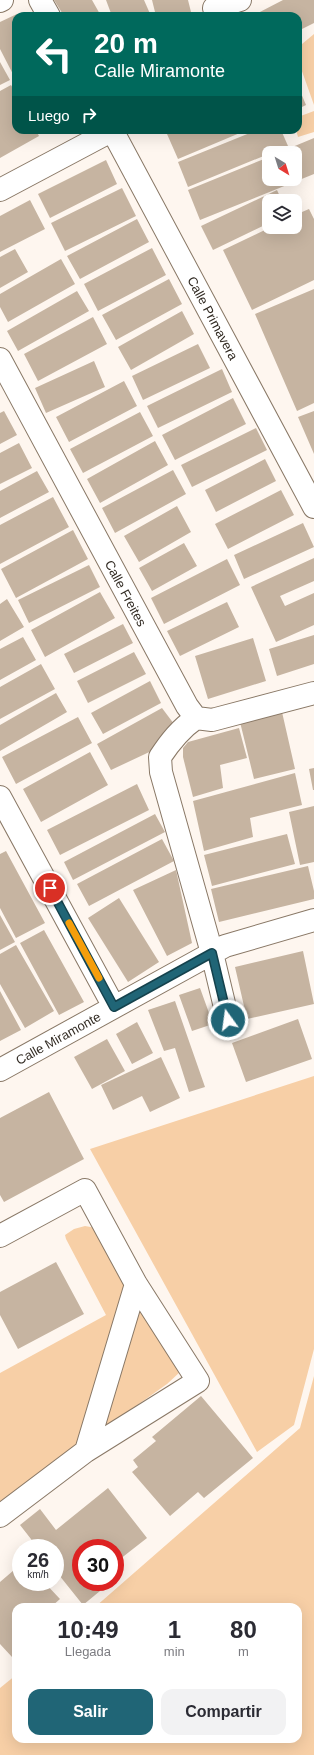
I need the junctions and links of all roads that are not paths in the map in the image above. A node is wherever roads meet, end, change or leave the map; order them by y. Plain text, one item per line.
1 (40, 0) edge
2 (240, 0) edge
3 (214, 8) edge
4 (47, 12) edge
5 (105, 134) edge
6 (115, 134) edge
7 (0, 190) edge
8 (0, 359) edge
9 (314, 507) edge
10 (314, 693) edge
11 (196, 718) junction
12 (0, 797) edge
13 (7, 826) edge
14 (314, 920) edge
15 (212, 953) junction
16 (114, 1007) junction
17 (228, 1020) dead end
18 (0, 1070) edge
19 (0, 1236) edge
20 (136, 1284) junction
21 (86, 1451) junction
22 (0, 1516) edge

1 - 4 street
2 - 3 street
5 - 7 street
6 - 9 street, Calle Primavera
8 - 11 street, Calle Freites
10 - 11 street
11 - 15 street
12 - 13 street
13 - 16 street
14 - 15 street, Calle Miramonte
15 - 16 street, Calle Miramonte
15 - 17 street
16 - 18 street, Calle Miramonte
19 - 20 street
20 - 21 street
20 - 21 street
21 - 22 street

